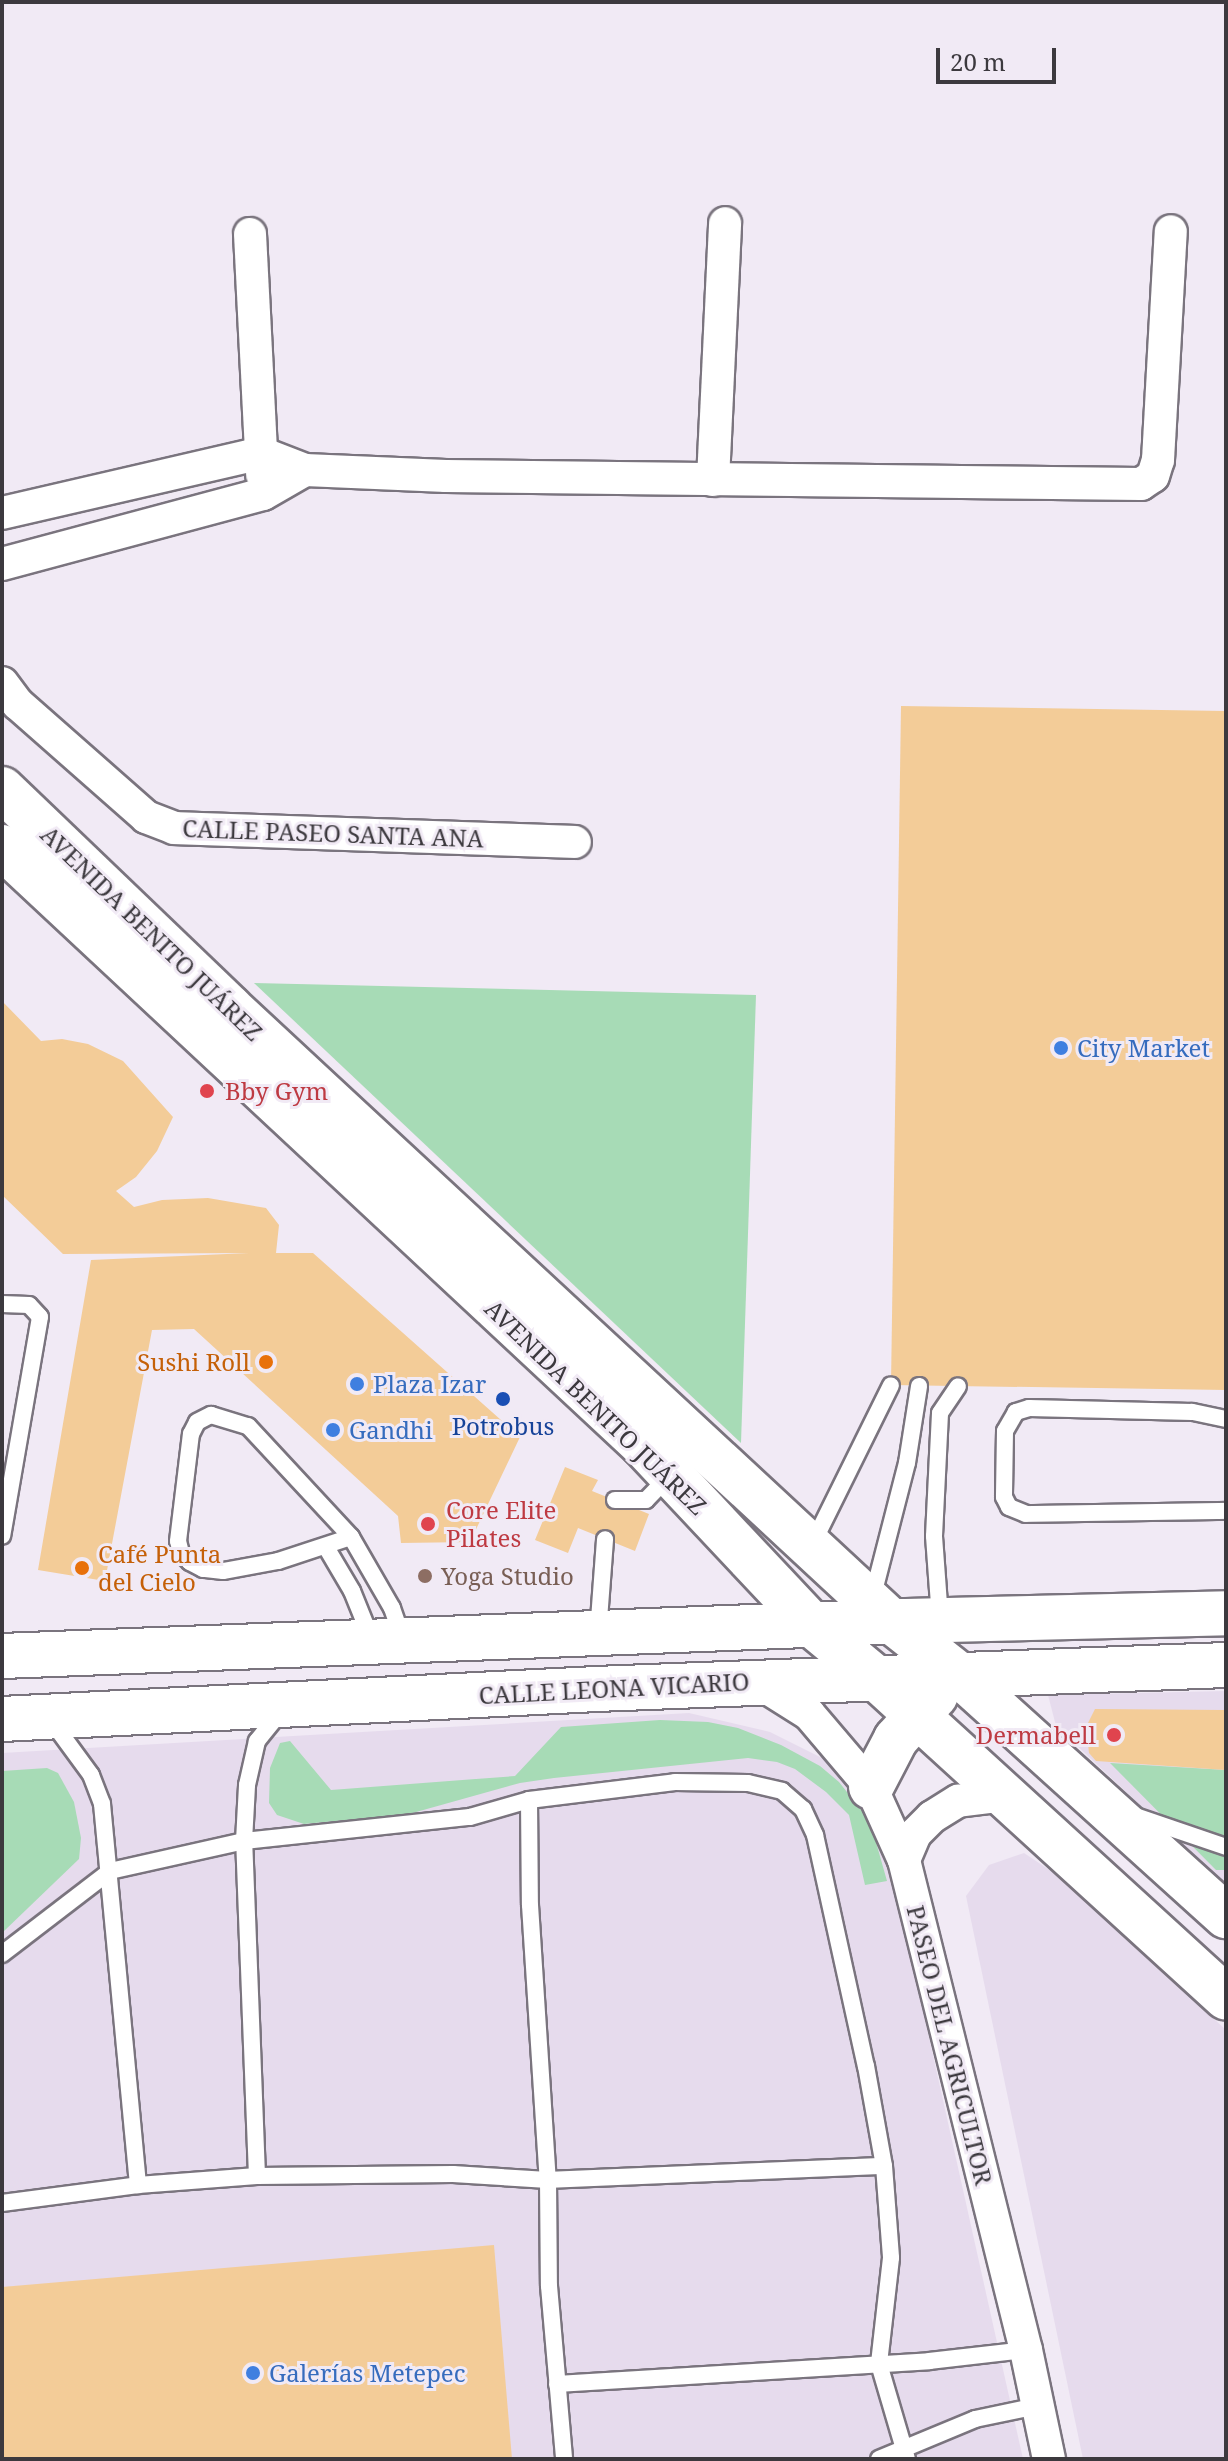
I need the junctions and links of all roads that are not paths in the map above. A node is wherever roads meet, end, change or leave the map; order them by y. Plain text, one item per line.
1 (725, 223) dead end
2 (1171, 231) dead end
3 (250, 234) dead end
4 (261, 453) junction
5 (305, 470) junction
6 (713, 480) junction
7 (263, 494) junction
8 (2, 513) edge
9 (2, 564) edge
10 (2, 683) edge
11 (2, 789) edge
12 (575, 842) dead end
13 (2, 847) edge
14 (2, 1304) edge
15 (891, 1385) dead end
16 (919, 1386) dead end
17 (958, 1386) dead end
18 (1226, 1419) edge
19 (670, 1475) junction
20 (615, 1500) dead end
21 (1226, 1511) edge
22 (2, 1536) edge
23 (351, 1537) junction
24 (605, 1539) dead end
25 (326, 1547) junction
26 (812, 1547) junction
27 (882, 1611) junction
28 (1226, 1613) edge
29 (1012, 1618) junction
30 (940, 1620) junction
31 (812, 1625) junction
32 (598, 1633) junction
33 (388, 1642) junction
34 (2, 1656) edge
35 (1226, 1665) edge
36 (957, 1673) junction
37 (876, 1678) junction
38 (758, 1682) junction
39 (287, 1703) junction
40 (916, 1714) junction
41 (48, 1717) junction
42 (2, 1719) edge
43 (871, 1787) junction
44 (1005, 1795) junction
45 (529, 1800) junction
46 (1106, 1806) junction
47 (244, 1841) junction
48 (1226, 1847) edge
49 (904, 1860) junction
50 (110, 1871) junction
51 (1226, 1916) edge
52 (2, 1954) edge
53 (1226, 1998) edge
54 (884, 2166) junction
55 (257, 2176) junction
56 (548, 2180) junction
57 (138, 2185) junction
58 (2, 2203) edge
59 (1026, 2350) junction
60 (879, 2364) junction
61 (557, 2384) junction
62 (1037, 2406) junction
63 (905, 2454) edge
64 (564, 2459) edge
65 (879, 2459) edge
66 (1049, 2459) edge

1 - 6 street
2 - 6 street
3 - 4 street
4 - 5 street
4 - 7 street
4 - 8 street
5 - 6 street
5 - 7 street
7 - 9 street
10 - 12 street, CALLE PASEO SANTA ANA
11 - 26 main road, AVENIDA BENITO JUÁREZ
13 - 19 main road, AVENIDA BENITO JUÁREZ
14 - 22 lane
15 - 26 lane
16 - 27 lane
17 - 30 lane
18 - 21 lane
19 - 20 lane
19 - 31 main road, AVENIDA BENITO JUÁREZ
23 - 25 lane
23 - 25 lane
23 - 33 lane
24 - 32 lane
25 - 33 lane
26 - 27 main road, AVENIDA BENITO JUÁREZ
27 - 30 main road
27 - 31 main road
27 - 36 main road, AVENIDA BENITO JUÁREZ
28 - 29 main road
29 - 30 main road
29 - 36 main road
31 - 32 main road
31 - 37 main road, AVENIDA BENITO JUÁREZ
32 - 33 main road
33 - 34 main road
35 - 36 main road, CALLE LEONA VICARIO
36 - 37 main road, CALLE LEONA VICARIO
36 - 40 main road
36 - 46 main road, AVENIDA BENITO JUÁREZ
37 - 38 main road, CALLE LEONA VICARIO
37 - 40 main road, AVENIDA BENITO JUÁREZ
38 - 39 main road, CALLE LEONA VICARIO
38 - 43 street, PASEO DEL AGRICULTOR
39 - 41 main road, CALLE LEONA VICARIO
39 - 47 lane
40 - 43 main road
40 - 44 main road, AVENIDA BENITO JUÁREZ
41 - 42 main road, CALLE LEONA VICARIO
41 - 50 lane
43 - 49 street, PASEO DEL AGRICULTOR
44 - 49 street
44 - 53 main road, AVENIDA BENITO JUÁREZ
45 - 47 lane
45 - 54 lane
45 - 56 lane
46 - 48 lane
46 - 51 main road, AVENIDA BENITO JUÁREZ
47 - 50 lane
47 - 55 lane
49 - 59 street, PASEO DEL AGRICULTOR
50 - 52 lane
50 - 57 lane
54 - 56 lane
54 - 60 lane
55 - 56 lane
55 - 57 lane
56 - 61 lane
57 - 58 lane
59 - 60 lane
59 - 62 street, PASEO DEL AGRICULTOR
60 - 61 lane
60 - 63 lane
61 - 64 lane
62 - 63 lane
62 - 66 street, PASEO DEL AGRICULTOR
63 - 65 lane

